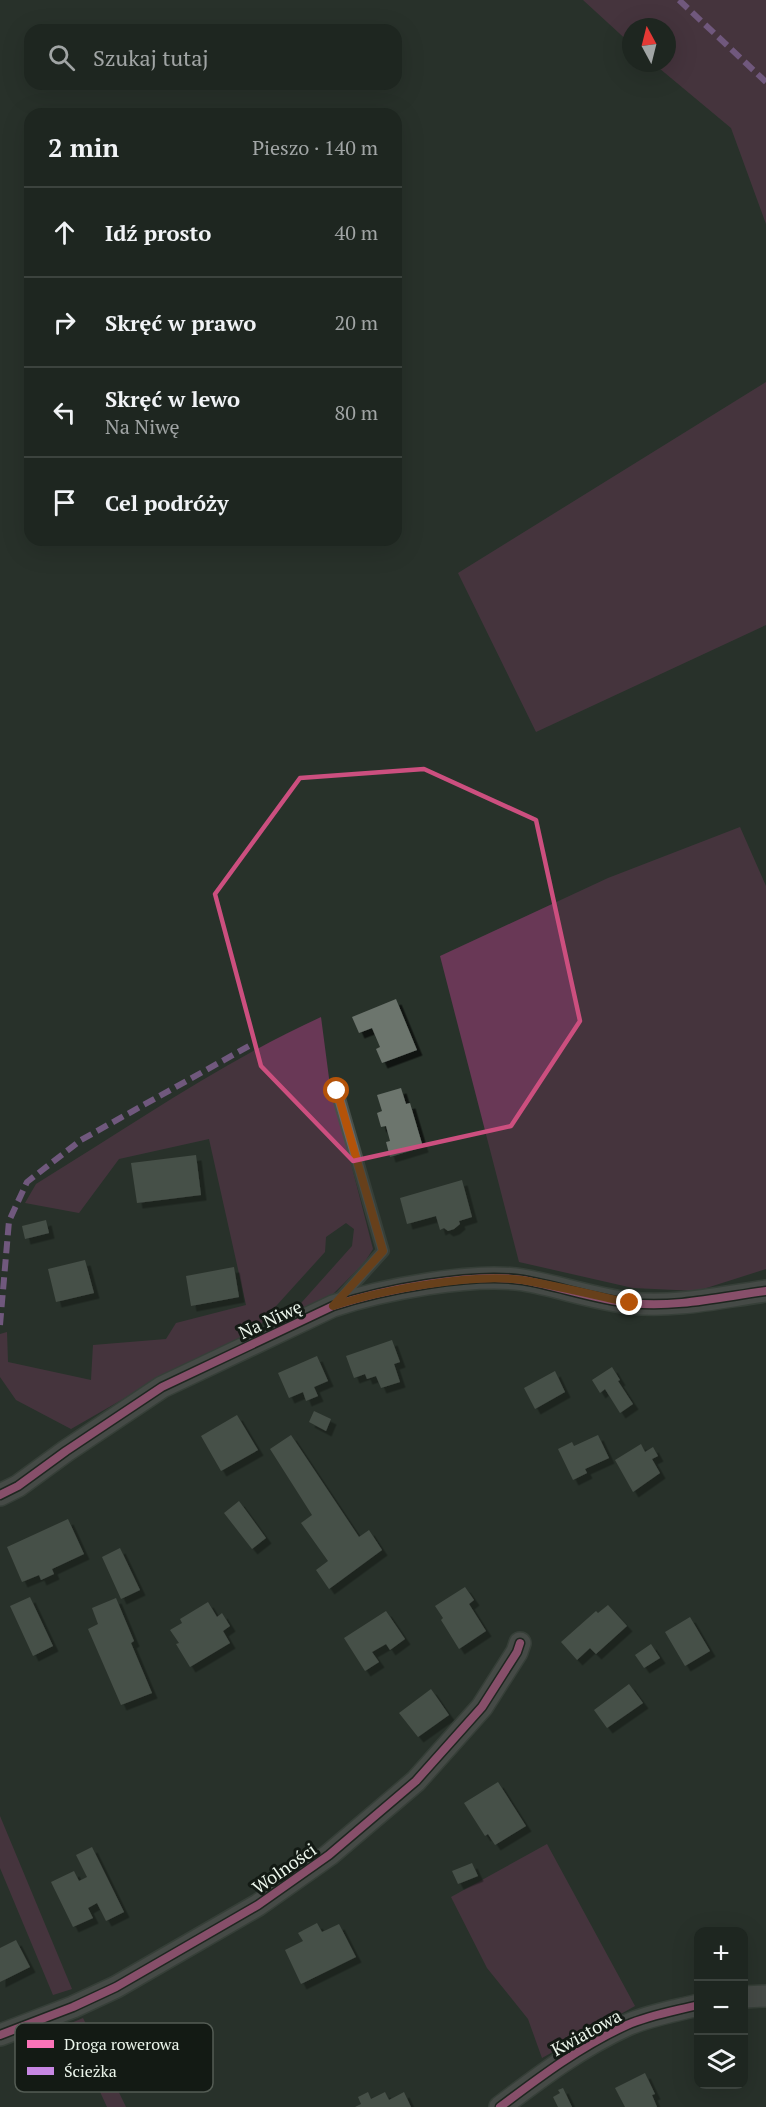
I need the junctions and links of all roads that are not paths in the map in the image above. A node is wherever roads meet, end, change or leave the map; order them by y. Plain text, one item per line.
1 (337, 1091) dead end
2 (766, 1291) edge
3 (333, 1306) junction
4 (0, 1495) edge
5 (520, 1643) dead end
6 (766, 1996) edge
7 (748, 1997) edge
8 (694, 2006) edge
9 (30, 2023) edge
10 (15, 2028) edge
11 (0, 2034) edge
12 (500, 2107) edge

1 - 3 lane
2 - 3 street, Na Niwę
3 - 4 street, Na Niwę
5 - 9 street, Wolności
6 - 7 street
8 - 12 street, Kwiatowa
10 - 11 street, Wolności

